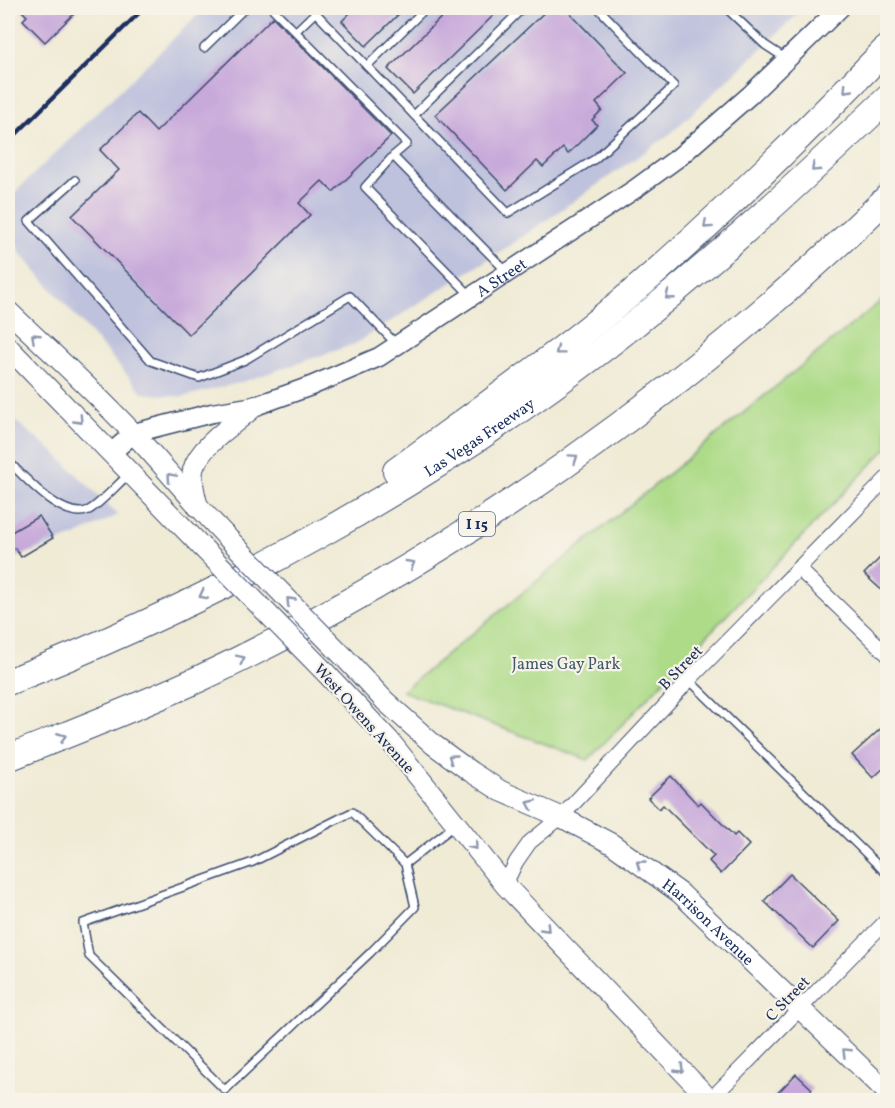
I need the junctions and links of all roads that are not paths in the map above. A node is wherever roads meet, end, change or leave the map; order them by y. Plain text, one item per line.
1 (245, 8) edge
2 (272, 8) edge
3 (426, 8) edge
4 (524, 8) edge
5 (598, 8) edge
6 (726, 8) edge
7 (840, 8) edge
8 (317, 10) edge
9 (296, 31) junction
10 (888, 47) edge
11 (204, 48) dead end
12 (787, 59) junction
13 (367, 66) junction
14 (888, 98) edge
15 (414, 115) junction
16 (393, 156) junction
17 (75, 180) dead end
18 (888, 197) edge
19 (508, 273) junction
20 (472, 296) junction
21 (8, 311) edge
22 (397, 345) junction
23 (8, 347) edge
24 (255, 406) junction
25 (134, 433) junction
26 (111, 453) junction
27 (8, 461) edge
28 (130, 473) junction
29 (888, 477) edge
30 (198, 507) junction
31 (274, 558) junction
32 (798, 568) junction
33 (888, 655) edge
34 (689, 680) junction
35 (8, 682) edge
36 (8, 758) edge
37 (501, 791) joint
38 (561, 817) junction
39 (456, 824) junction
40 (405, 864) junction
41 (888, 875) edge
42 (505, 885) junction
43 (888, 918) edge
44 (801, 1008) junction
45 (888, 1093) edge
46 (710, 1100) edge

1 - 11 lane
2 - 9 lane
3 - 13 lane
4 - 15 lane
5 - 15 lane
6 - 12 lane
7 - 12 street, A Street
8 - 9 lane
8 - 13 lane
9 - 16 lane
10 -> 31 highway
12 - 19 street, A Street
13 - 15 lane
14 -> 31 highway, Las Vegas Freeway
16 - 19 lane
16 - 20 lane
17 - 22 lane
36 -> 18 highway, I 15
19 - 20 street, A Street
20 - 22 street, A Street
25 -> 21 main road, West Owens Avenue
22 - 24 street, A Street
23 -> 26 main road, West Owens Avenue
24 - 25 street, A Street
24 - 30 main road
25 - 26 street, A Street
30 -> 25 main road, West Owens Avenue
26 - 28 main road, West Owens Avenue
27 - 28 lane
28 - 39 main road, West Owens Avenue, bridge
29 - 32 street, B Street
37 -> 30 main road, West Owens Avenue, bridge
31 -> 35 highway, Las Vegas Freeway
32 - 33 street
32 - 34 street, B Street
34 - 38 street, B Street
34 - 41 lane
38 -> 37 main road, Harrison Avenue
38 - 42 street, B Street
44 -> 38 main road, Harrison Avenue
39 - 40 lane
39 -> 42 main road, West Owens Avenue
40 - 40 lane
42 -> 46 main road, West Owens Avenue
43 - 44 street, C Street
45 -> 44 main road, Harrison Avenue
44 - 46 street, C Street

